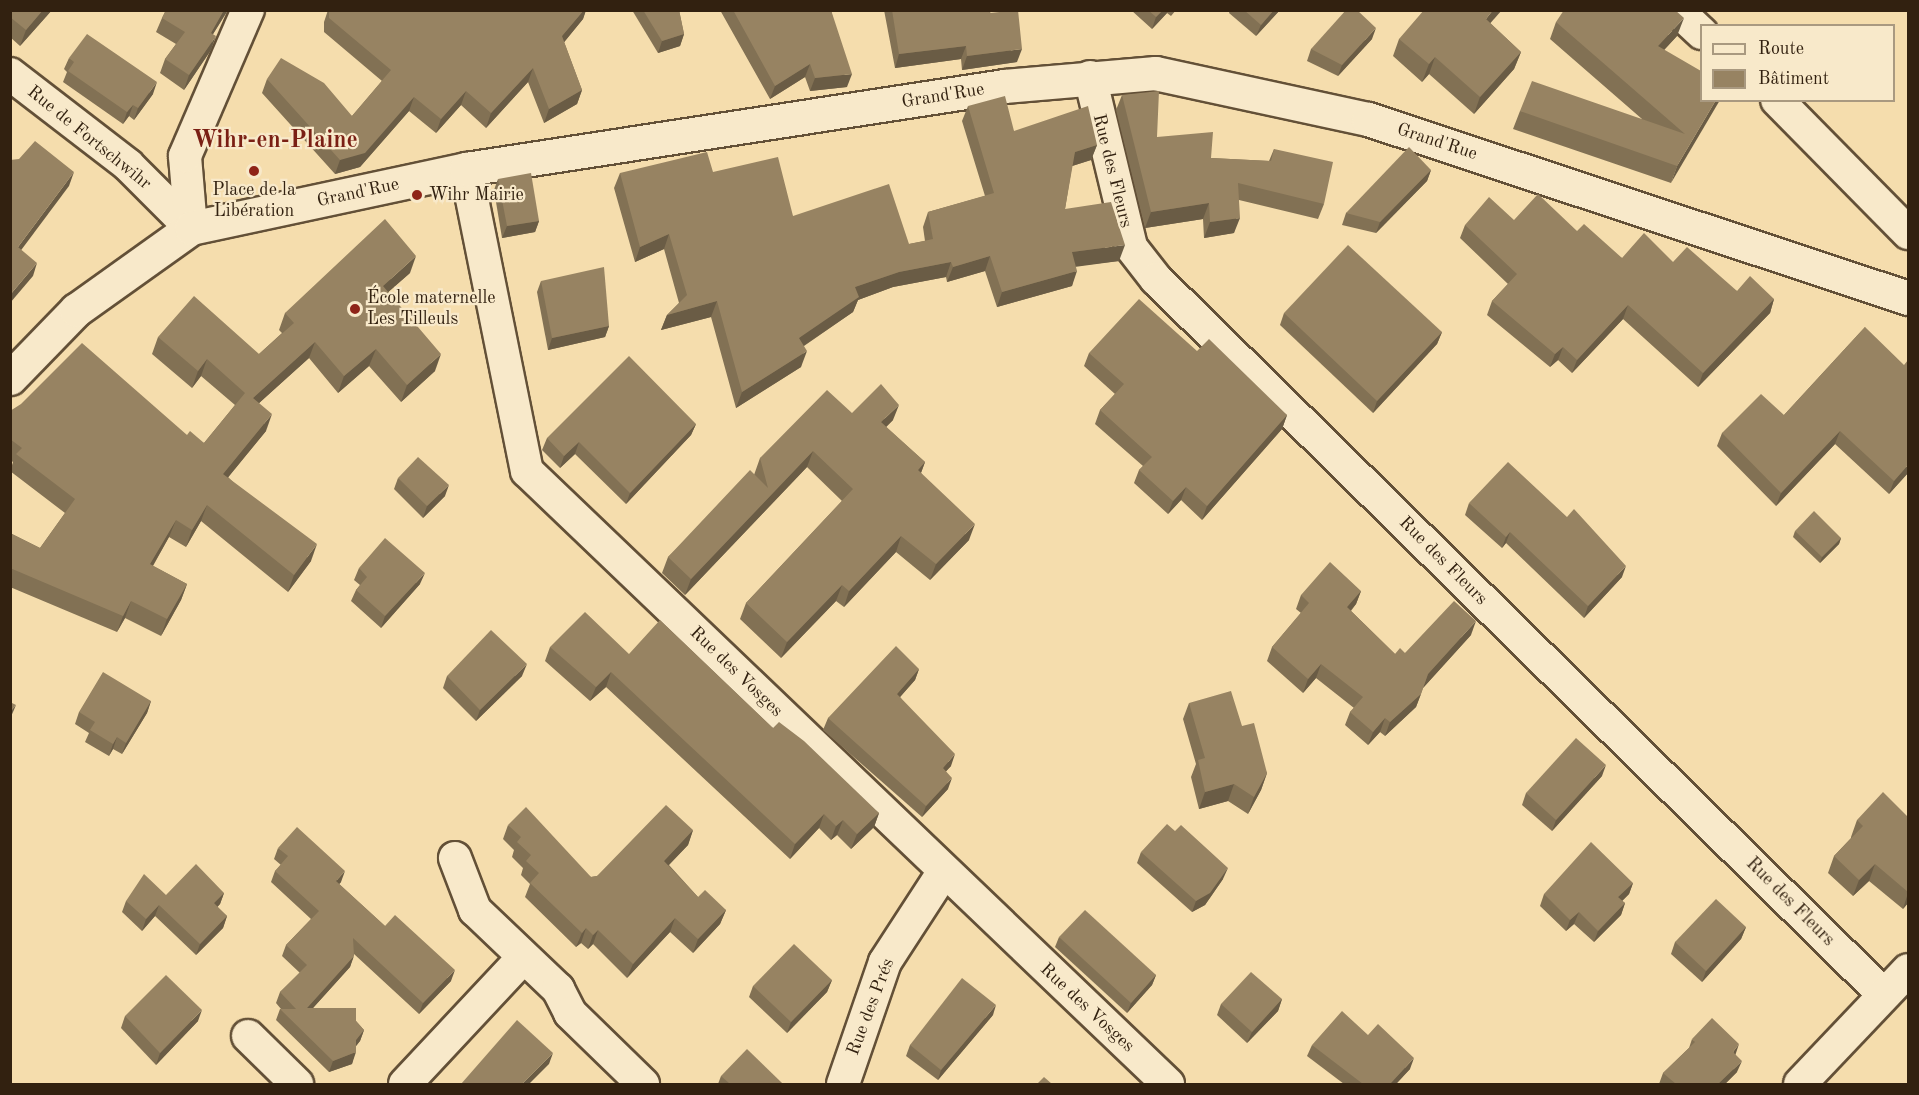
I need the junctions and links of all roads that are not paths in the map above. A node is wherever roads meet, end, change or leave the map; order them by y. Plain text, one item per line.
1 (248, 10) edge
2 (1677, 10) edge
3 (1700, 32) edge
4 (10, 74) edge
5 (1090, 77) junction
6 (1779, 102) edge
7 (466, 169) junction
8 (191, 228) junction
9 (1908, 233) edge
10 (1908, 298) edge
11 (10, 378) edge
12 (455, 858) dead end
13 (944, 871) junction
14 (523, 958) junction
15 (1908, 970) edge
16 (1884, 995) junction
17 (248, 1036) dead end
18 (297, 1084) edge
19 (405, 1084) edge
20 (643, 1084) edge
21 (843, 1084) edge
22 (1168, 1084) edge
23 (1800, 1084) edge

1 - 8 street
2 - 3 street
4 - 8 street, Rue de Fortschwihr
5 - 7 street, Grand'Rue
5 - 10 street, Grand'Rue
5 - 16 street, Rue des Fleurs
6 - 9 street
7 - 8 street, Grand'Rue
7 - 13 street, Rue des Vosges
8 - 11 street, Grand'Rue
12 - 14 street
13 - 21 street, Rue des Prés
13 - 22 street, Rue des Vosges
14 - 19 street
14 - 20 street
15 - 16 street
16 - 23 street
17 - 18 street

